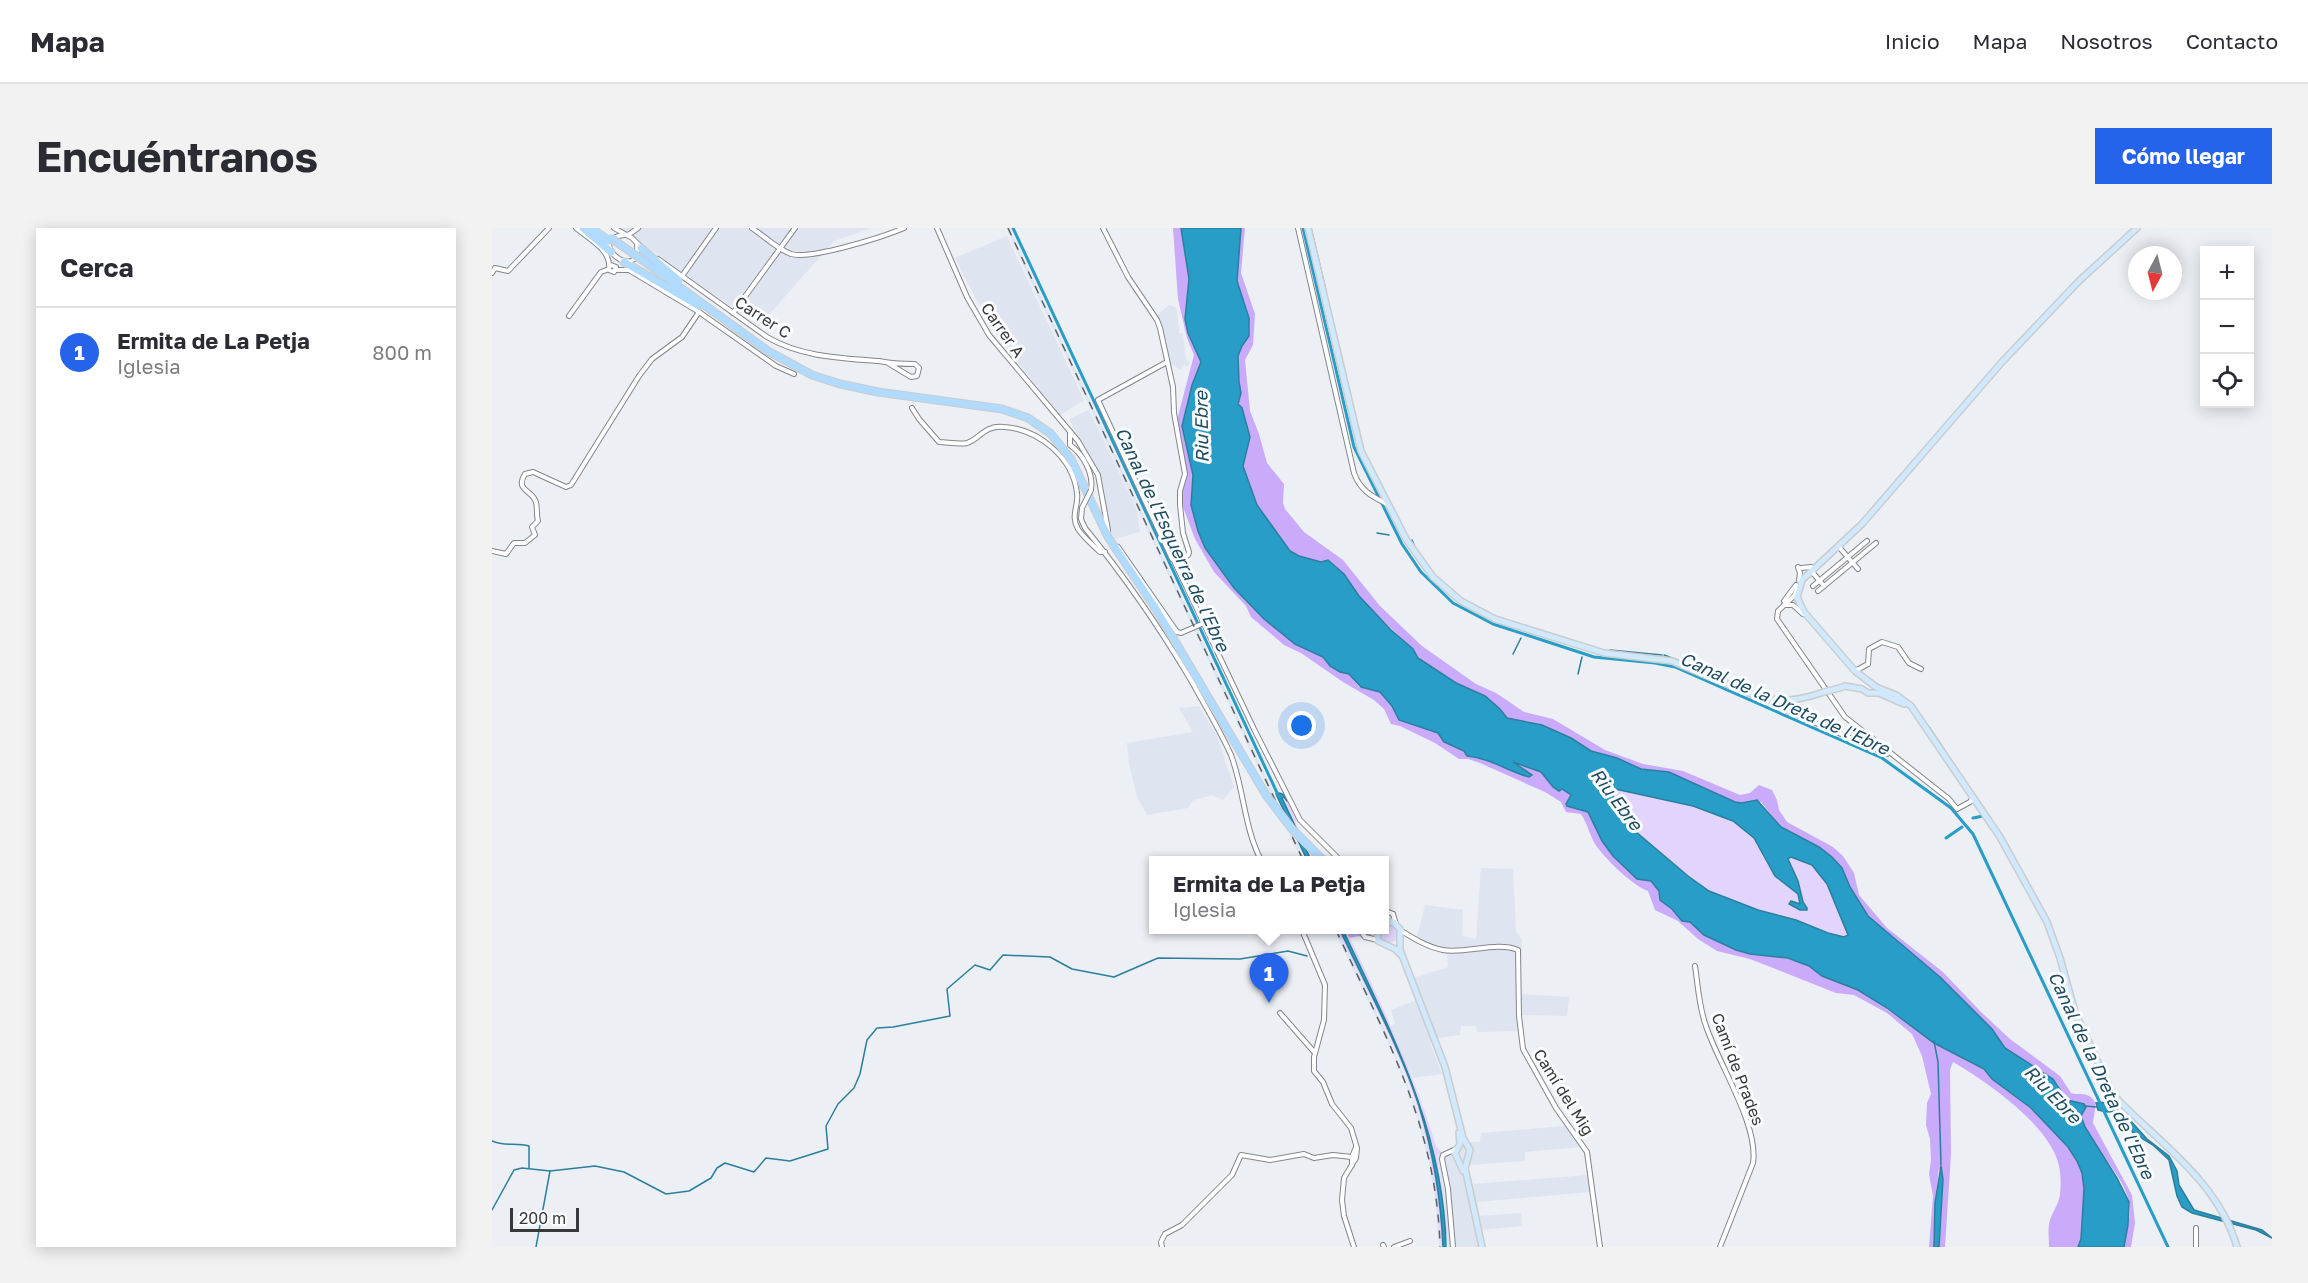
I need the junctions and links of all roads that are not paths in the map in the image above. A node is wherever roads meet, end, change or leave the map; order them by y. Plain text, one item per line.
1 (549, 228) edge
2 (576, 228) edge
3 (583, 228) edge
4 (591, 228) edge
5 (597, 228) edge
6 (613, 228) edge
7 (716, 228) edge
8 (752, 228) edge
9 (795, 228) edge
10 (904, 228) edge
11 (937, 228) edge
12 (1103, 228) edge
13 (1298, 228) edge
14 (1308, 228) edge
15 (2137, 228) edge
16 (638, 229) edge
17 (627, 235) junction
18 (612, 239) junction
19 (638, 244) junction
20 (779, 247) junction
21 (612, 255) junction
22 (623, 262) junction
23 (612, 268) junction
24 (492, 273) edge
25 (682, 276) junction
26 (700, 307) junction
27 (733, 313) junction
28 (569, 316) dead end
29 (1167, 362) junction
30 (888, 363) junction
31 (794, 374) dead end
32 (912, 408) dead end
33 (1077, 447) junction
34 (1087, 456) junction
35 (1385, 503) junction
36 (1867, 541) dead end
37 (1876, 543) dead end
38 (1836, 549) junction
39 (492, 551) edge
40 (1106, 552) junction
41 (1847, 558) junction
42 (1175, 561) junction
43 (1852, 562) junction
44 (1819, 566) junction
45 (1858, 569) dead end
46 (1802, 570) junction
47 (1812, 570) junction
48 (1826, 575) junction
49 (1820, 580) junction
50 (1830, 580) junction
51 (1798, 583) junction
52 (1813, 586) dead end
53 (1824, 586) junction
54 (1818, 591) dead end
55 (1792, 594) junction
56 (1781, 607) junction
57 (1802, 611) junction
58 (1201, 624) junction
59 (1921, 669) dead end
60 (1855, 671) junction
61 (1846, 686) junction
62 (1868, 687) junction
63 (1783, 705) junction
64 (1893, 756) junction
65 (1265, 795) junction
66 (1973, 796) junction
67 (1260, 856) edge
68 (1313, 856) edge
69 (1318, 856) edge
70 (1335, 856) edge
71 (1389, 912) edge
72 (1393, 914) junction
73 (1389, 920) edge
74 (1389, 923) edge
75 (1398, 927) junction
76 (1304, 934) edge
77 (1362, 934) edge
78 (1372, 934) edge
79 (1377, 934) edge
80 (1368, 937) junction
81 (1411, 937) junction
82 (1400, 938) junction
83 (1378, 940) junction
84 (1389, 946) junction
85 (1695, 966) dead end
86 (1280, 1013) dead end
87 (1315, 1053) junction
88 (1357, 1146) junction
89 (1467, 1146) junction
90 (1457, 1147) junction
91 (1449, 1154) junction
92 (1352, 1157) junction
93 (1458, 1158) junction
94 (1467, 1158) junction
95 (1352, 1166) junction
96 (2196, 1228) dead end
97 (1410, 1241) dead end
98 (1162, 1247) edge
99 (1354, 1247) edge
100 (1394, 1247) edge
101 (1453, 1247) edge
102 (1480, 1247) edge
103 (1600, 1247) edge
104 (1720, 1247) edge
105 (2196, 1247) edge
106 (2237, 1247) edge

1 - 24 street
2 - 23 street
3 - 21 highway
4 - 18 highway
5 - 18 highway
6 - 17 street, Carrer C
6 - 18 street
7 - 25 street
8 - 20 street
9 - 20 street
10 - 20 street
11 - 33 street, Carrer A
12 - 29 street
13 - 35 street
14 - 35 main road
15 - 38 main road
16 - 17 street
16 - 19 street
17 - 18 street
17 - 19 street, Carrer C
18 - 21 street
18 - 26 highway, bridge
19 - 22 street
19 - 25 street, Carrer C
19 - 26 highway
20 - 27 street
21 - 22 street
21 - 23 street
22 - 23 street
22 - 26 highway
23 - 26 street
23 - 28 street
25 - 27 street, Carrer C
26 - 31 street
26 - 39 street
26 - 65 highway
27 - 30 street, Carrer C
29 - 42 street
29 - 42 street
30 - 30 street, Carrer C
32 - 40 street
33 - 34 street
33 - 34 street
33 - 40 street, bridge
34 - 58 street
35 - 63 main road
36 - 41 street
37 - 43 street
38 - 41 street
38 - 44 main road
38 - 47 main road
40 - 67 street
41 - 43 street
41 - 48 street
42 - 58 street
43 - 45 street
43 - 50 street
44 - 46 street
44 - 48 street
44 - 51 main road
46 - 47 main road
46 - 51 main road
47 - 49 street
48 - 49 street
48 - 50 street
49 - 52 street
49 - 53 street
50 - 53 street
51 - 55 main road
51 - 57 main road
53 - 54 street
55 - 56 street
55 - 57 main road
56 - 57 street
56 - 64 street
57 - 60 main road
58 - 70 street
59 - 60 street
60 - 61 main road
60 - 62 main road
61 - 62 main road
61 - 63 main road, bridge
62 - 66 main road
63 - 64 street
64 - 66 street
65 - 68 highway, bridge
65 - 69 highway, bridge
66 - 106 main road
71 - 72 street
72 - 73 street
72 - 75 street
74 - 75 main road
75 - 81 street
75 - 82 main road
76 - 87 street
77 - 80 street
78 - 80 street
79 - 83 main road
80 - 83 street
81 - 82 street
81 - 103 street, Camí del Mig
82 - 84 main road
82 - 89 main road
83 - 84 main road
84 - 90 main road
85 - 104 street, Camí de Prades
86 - 87 street
87 - 88 street
88 - 92 street
88 - 95 street
89 - 90 main road
89 - 94 main road
90 - 91 street
90 - 93 main road
91 - 93 street
91 - 101 street
92 - 95 street
92 - 98 street
93 - 94 main road
93 - 102 main road
94 - 102 main road
95 - 99 street
96 - 105 street
97 - 100 street

